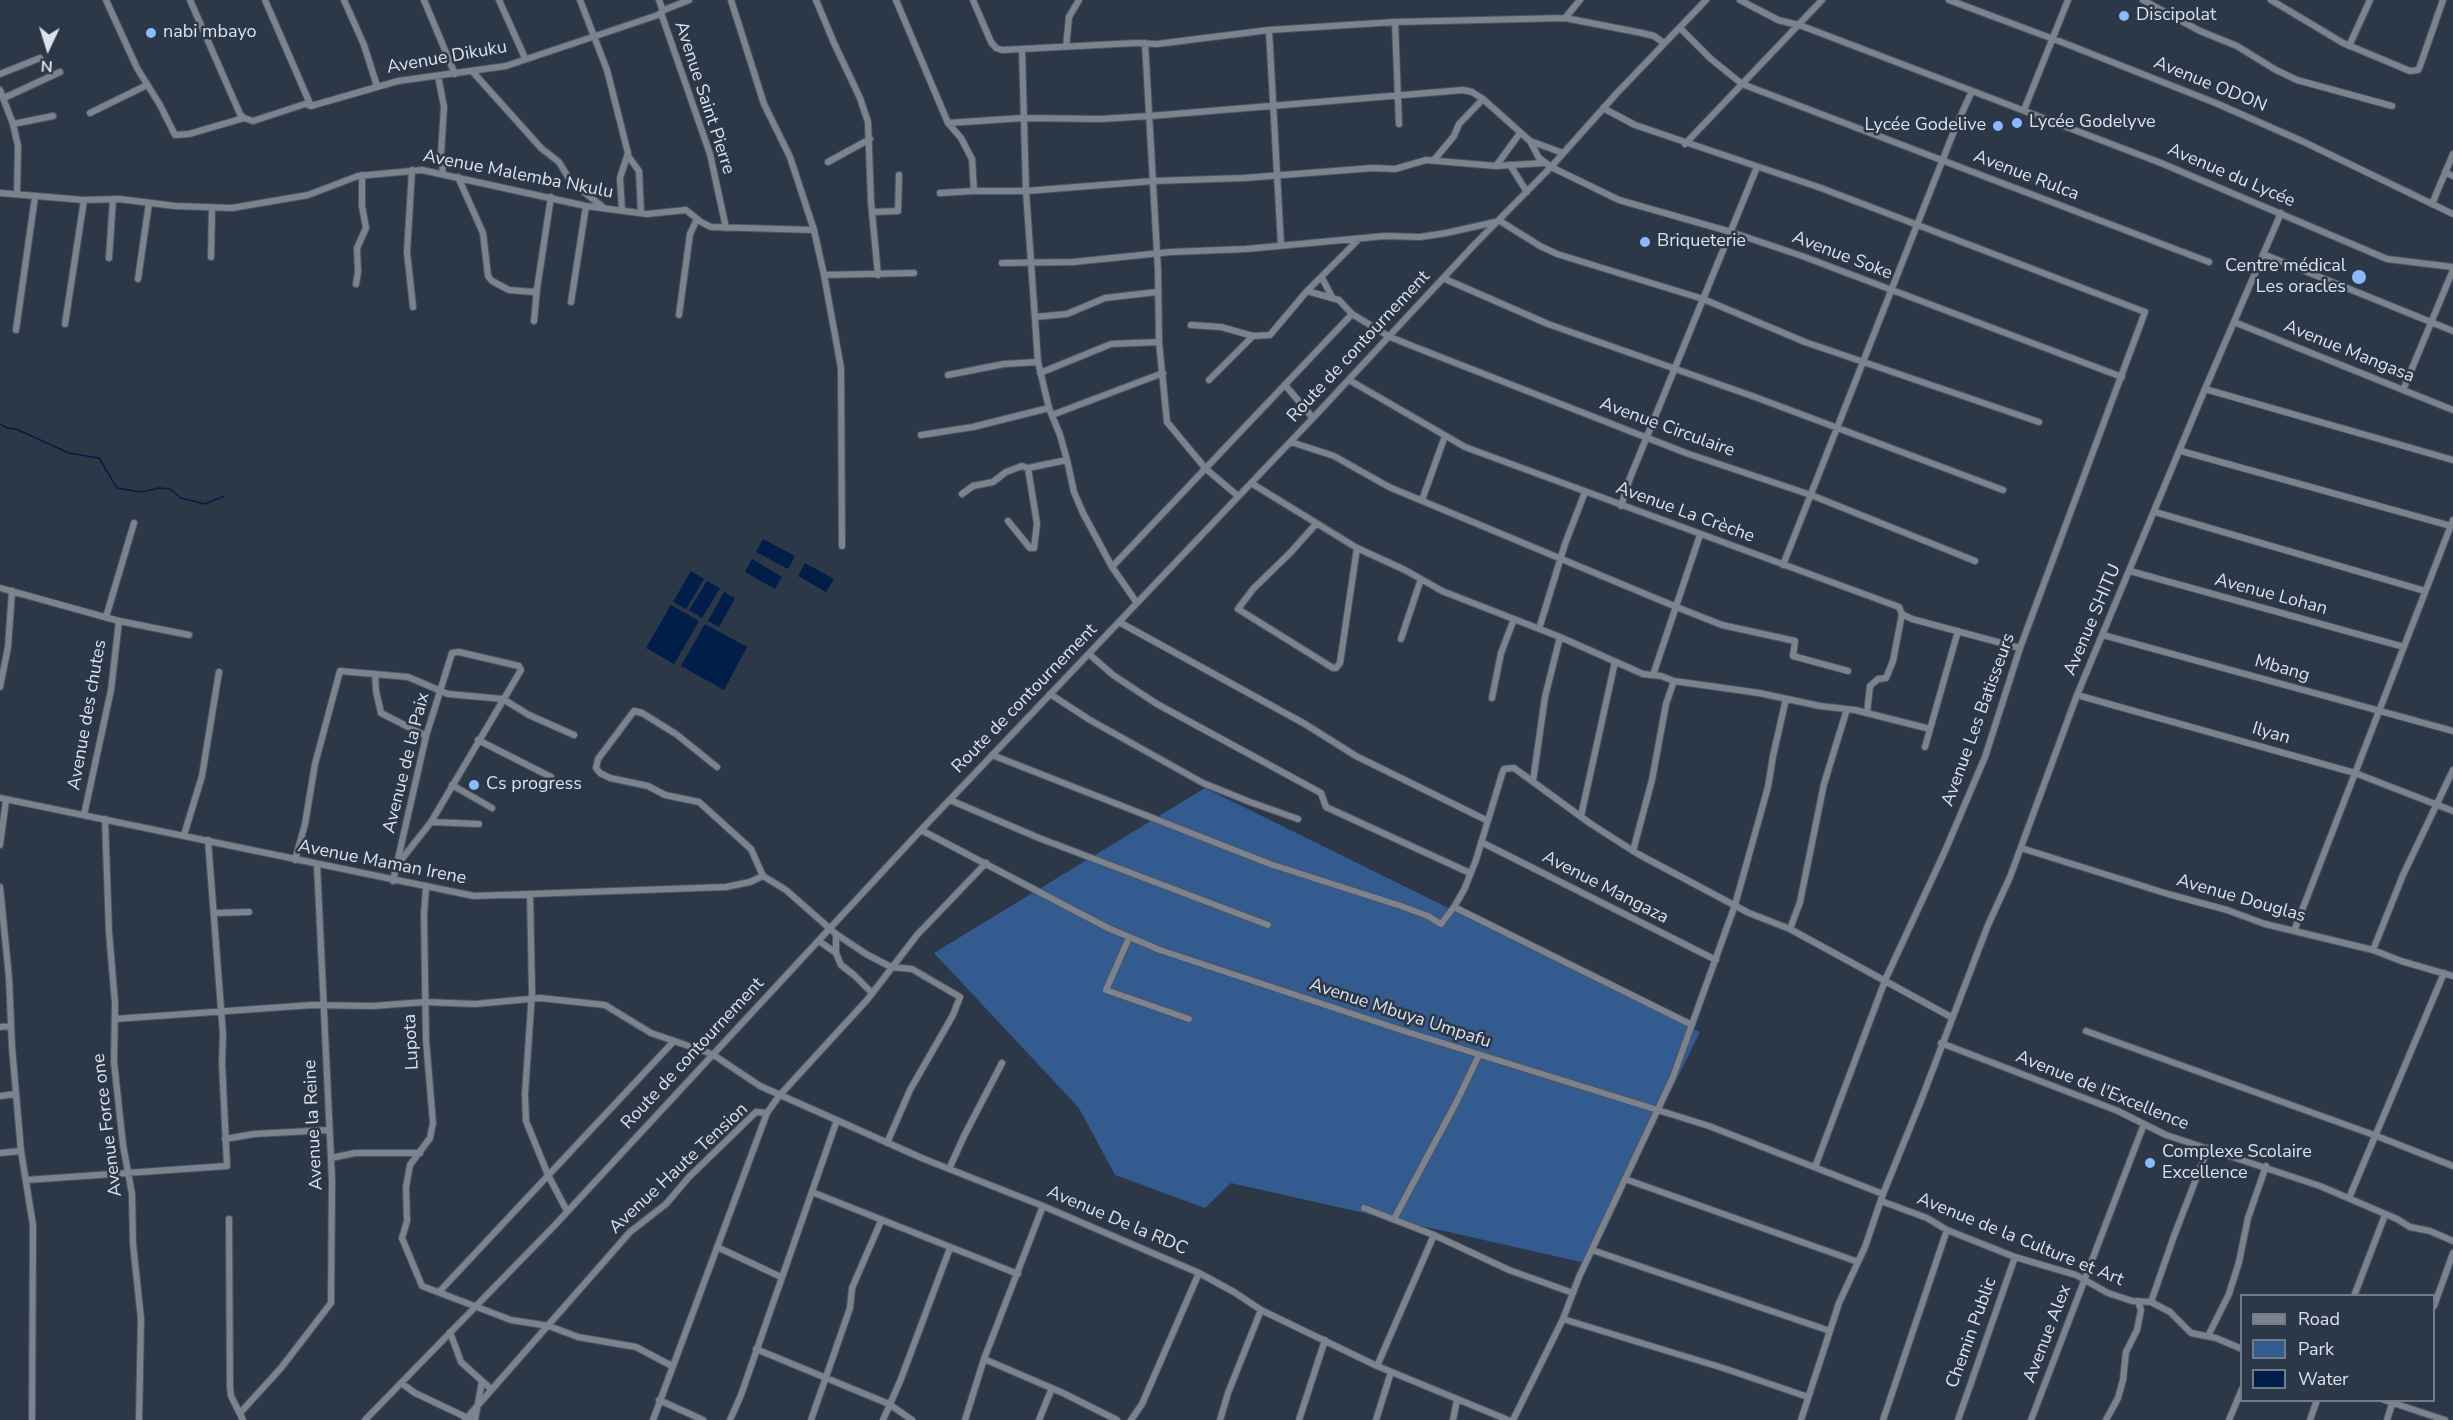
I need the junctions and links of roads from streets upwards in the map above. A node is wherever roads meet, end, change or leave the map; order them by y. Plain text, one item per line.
1 (106, 0) edge
2 (190, 0) edge
3 (265, 0) edge
4 (344, 0) edge
5 (424, 0) edge
6 (499, 0) edge
7 (580, 0) edge
8 (659, 0) edge
9 (689, 0) edge
10 (731, 0) edge
11 (816, 0) edge
12 (896, 0) edge
13 (973, 0) edge
14 (1079, 0) edge
15 (1580, 0) edge
16 (1706, 0) edge
17 (1740, 0) edge
18 (1822, 0) edge
19 (1949, 0) edge
20 (2068, 0) edge
21 (2144, 0) edge
22 (2271, 0) edge
23 (2370, 0) edge
24 (2443, 0) edge
25 (662, 12) junction
26 (1565, 18) junction
27 (1395, 22) junction
28 (1798, 25) junction
29 (1680, 28) junction
30 (1269, 30) junction
31 (594, 36) junction
32 (2052, 38) junction
33 (1145, 43) junction
34 (1664, 43) junction
35 (2349, 46) junction
36 (1066, 47) junction
37 (1022, 50) junction
38 (40, 58) dead end
39 (525, 58) junction
40 (60, 72) dead end
41 (472, 72) junction
42 (0, 74) edge
43 (455, 74) junction
44 (438, 76) junction
45 (1742, 84) junction
46 (147, 85) junction
47 (377, 86) junction
48 (0, 90) edge
49 (1972, 91) junction
50 (1398, 94) junction
51 (4, 98) junction
52 (1483, 99) junction
53 (1273, 104) junction
54 (311, 106) junction
55 (2392, 106) dead end
56 (1603, 108) junction
57 (2024, 110) junction
58 (90, 113) dead end
59 (53, 116) dead end
60 (1150, 116) junction
61 (244, 118) junction
62 (1023, 118) junction
63 (948, 123) junction
64 (13, 124) junction
65 (1399, 124) dead end
66 (1520, 133) junction
67 (870, 140) junction
68 (1530, 141) junction
69 (1685, 144) junction
70 (1563, 153) junction
71 (2453, 154) edge
72 (628, 156) junction
73 (1434, 160) junction
74 (1942, 160) junction
75 (828, 162) dead end
76 (1544, 163) junction
77 (1510, 165) junction
78 (1496, 166) junction
79 (1757, 167) junction
80 (1551, 168) junction
81 (412, 170) junction
82 (2445, 172) junction
83 (443, 174) junction
84 (1277, 174) junction
85 (899, 175) dead end
86 (362, 176) junction
87 (2453, 176) edge
88 (458, 177) junction
89 (1153, 181) junction
90 (974, 191) junction
91 (1026, 191) junction
92 (1527, 192) junction
93 (0, 193) edge
94 (940, 193) dead end
95 (16, 194) junction
96 (35, 197) junction
97 (552, 197) junction
98 (113, 199) junction
99 (84, 200) junction
100 (150, 203) junction
101 (2432, 204) junction
102 (586, 206) junction
103 (212, 208) junction
104 (603, 208) junction
105 (622, 210) junction
106 (873, 212) junction
107 (641, 213) junction
108 (2281, 213) junction
109 (2453, 214) edge
110 (697, 219) junction
111 (1500, 221) junction
112 (1918, 225) junction
113 (726, 228) junction
114 (814, 230) junction
115 (1731, 232) junction
116 (1359, 240) junction
117 (1281, 245) junction
118 (1156, 254) junction
119 (2263, 254) junction
120 (211, 257) dead end
121 (109, 258) dead end
122 (1031, 262) junction
123 (2209, 262) dead end
124 (1002, 263) dead end
125 (2453, 268) edge
126 (914, 273) dead end
127 (824, 275) junction
128 (878, 275) junction
129 (1322, 278) junction
130 (138, 279) dead end
131 (1445, 279) junction
132 (356, 284) dead end
133 (537, 289) junction
134 (1890, 290) junction
135 (1307, 291) junction
136 (1157, 292) junction
137 (1332, 297) junction
138 (1702, 299) junction
139 (571, 302) dead end
140 (413, 307) dead end
141 (1352, 314) junction
142 (679, 315) dead end
143 (1035, 317) junction
144 (534, 321) dead end
145 (2235, 322) junction
146 (2431, 323) junction
147 (65, 324) dead end
148 (1191, 325) dead end
149 (16, 330) dead end
150 (2453, 331) edge
151 (1253, 336) junction
152 (1389, 337) junction
153 (1158, 342) junction
154 (1862, 361) junction
155 (1038, 362) junction
156 (1675, 368) junction
157 (1040, 373) junction
158 (1163, 373) junction
159 (948, 375) dead end
160 (2122, 377) junction
161 (1209, 380) dead end
162 (1349, 380) junction
163 (1285, 385) junction
164 (2205, 389) junction
165 (2403, 390) junction
166 (1049, 408) junction
167 (2453, 410) edge
168 (1053, 415) junction
169 (1313, 418) junction
170 (2039, 422) dead end
171 (1837, 429) junction
172 (921, 435) dead end
173 (1445, 436) junction
174 (1647, 437) junction
175 (1291, 442) junction
176 (2181, 451) junction
177 (1067, 460) junction
178 (2453, 460) edge
179 (1028, 468) junction
180 (1206, 469) junction
181 (1251, 483) junction
182 (2003, 490) dead end
183 (1585, 492) junction
184 (962, 494) dead end
185 (1811, 495) junction
186 (1238, 496) junction
187 (1422, 500) junction
188 (1621, 506) junction
189 (2155, 512) junction
190 (1008, 521) dead end
191 (2452, 523) edge
192 (134, 524) dead end
193 (1316, 524) junction
194 (1700, 535) junction
195 (842, 546) dead end
196 (1357, 548) junction
197 (1561, 558) junction
198 (1975, 561) dead end
199 (1783, 565) junction
200 (1112, 567) junction
201 (2130, 571) junction
202 (1421, 579) junction
203 (0, 588) edge
204 (12, 591) junction
205 (2426, 591) junction
206 (1137, 603) junction
207 (1677, 608) junction
208 (1902, 614) junction
209 (106, 617) junction
210 (1514, 619) junction
211 (120, 621) junction
212 (1119, 622) junction
213 (1539, 629) junction
214 (1958, 631) junction
215 (189, 635) dead end
216 (2103, 635) junction
217 (1560, 637) junction
218 (1401, 639) dead end
219 (2404, 647) junction
220 (2020, 648) junction
221 (1089, 654) junction
222 (1615, 662) junction
223 (1848, 671) dead end
224 (219, 672) dead end
225 (375, 674) junction
226 (1653, 675) junction
227 (1674, 681) junction
228 (0, 687) edge
229 (440, 692) junction
230 (1050, 694) junction
231 (2078, 695) junction
232 (1492, 698) dead end
233 (503, 699) junction
234 (1786, 699) junction
235 (1847, 709) junction
236 (2379, 712) junction
237 (1867, 713) junction
238 (1930, 729) junction
239 (2453, 731) edge
240 (574, 735) dead end
241 (426, 736) junction
242 (478, 740) junction
243 (1925, 747) dead end
244 (992, 755) junction
245 (717, 767) dead end
246 (2453, 770) edge
247 (2355, 773) junction
248 (550, 777) dead end
249 (1533, 780) junction
250 (452, 785) junction
251 (3, 799) edge
252 (950, 800) junction
253 (2437, 804) junction
254 (492, 808) dead end
255 (2453, 811) edge
256 (84, 815) junction
257 (1581, 816) junction
258 (105, 819) junction
259 (1298, 819) dead end
260 (1486, 820) junction
261 (431, 822) junction
262 (479, 824) dead end
263 (921, 830) junction
264 (184, 835) junction
265 (208, 840) junction
266 (1481, 842) junction
267 (0, 844) edge
268 (2021, 848) junction
269 (1633, 851) junction
270 (295, 860) junction
271 (986, 863) junction
272 (317, 864) junction
273 (398, 864) junction
274 (1470, 873) junction
275 (763, 876) junction
276 (393, 881) junction
277 (0, 887) edge
278 (426, 887) junction
279 (530, 894) junction
280 (1735, 905) junction
281 (1454, 907) junction
282 (1, 912) edge
283 (249, 912) dead end
284 (214, 913) junction
285 (1268, 925) dead end
286 (1790, 929) junction
287 (830, 930) junction
288 (2294, 931) junction
289 (836, 934) junction
290 (1129, 938) junction
291 (819, 941) junction
292 (2373, 950) junction
293 (836, 953) junction
294 (1716, 960) junction
295 (891, 967) junction
296 (2444, 973) junction
297 (2453, 976) edge
298 (1885, 980) junction
299 (872, 993) junction
300 (531, 999) junction
301 (425, 1002) junction
302 (322, 1005) junction
303 (220, 1010) junction
304 (1952, 1017) junction
305 (116, 1019) junction
306 (1189, 1019) dead end
307 (1692, 1025) junction
308 (11, 1026) junction
309 (0, 1027) edge
310 (2086, 1031) dead end
311 (674, 1041) junction
312 (1941, 1043) junction
313 (712, 1054) junction
314 (1479, 1055) junction
315 (1002, 1063) dead end
316 (16, 1094) junction
317 (781, 1094) junction
318 (0, 1096) edge
319 (1656, 1111) junction
320 (767, 1113) junction
321 (837, 1120) junction
322 (2144, 1124) junction
323 (329, 1130) junction
324 (2374, 1135) junction
325 (225, 1139) junction
326 (887, 1143) junction
327 (2208, 1148) junction
328 (21, 1151) junction
329 (0, 1153) edge
330 (420, 1153) junction
331 (331, 1158) junction
332 (2266, 1166) junction
333 (2453, 1166) edge
334 (1815, 1167) junction
335 (950, 1169) junction
336 (128, 1173) junction
337 (548, 1176) junction
338 (1625, 1179) junction
339 (26, 1180) junction
340 (812, 1192) junction
341 (1883, 1194) junction
342 (2349, 1198) junction
343 (1881, 1202) junction
344 (1043, 1206) junction
345 (1365, 1208) dead end
346 (567, 1211) junction
347 (2385, 1215) junction
348 (229, 1219) dead end
349 (1394, 1219) junction
350 (881, 1221) junction
351 (1947, 1230) junction
352 (1434, 1234) junction
353 (2453, 1241) edge
354 (717, 1247) junction
355 (950, 1248) junction
356 (1592, 1250) junction
357 (2453, 1253) edge
358 (2016, 1257) junction
359 (1858, 1262) junction
360 (1199, 1273) junction
361 (1018, 1274) junction
362 (781, 1277) junction
363 (2085, 1280) junction
364 (439, 1292) junction
365 (1573, 1293) junction
366 (2355, 1294) edge
367 (2138, 1301) junction
368 (2435, 1301) edge
369 (2151, 1302) junction
370 (474, 1307) junction
371 (1261, 1310) junction
372 (1563, 1319) junction
373 (549, 1326) junction
374 (1830, 1331) junction
375 (450, 1332) junction
376 (2208, 1336) junction
377 (1325, 1340) junction
378 (2240, 1348) edge
379 (756, 1349) junction
380 (984, 1359) junction
381 (672, 1366) junction
382 (1377, 1366) junction
383 (1391, 1372) junction
384 (825, 1377) junction
385 (482, 1381) junction
386 (401, 1383) junction
387 (1052, 1388) junction
388 (491, 1389) junction
389 (2240, 1392) edge
390 (1808, 1397) junction
391 (659, 1400) junction
392 (1457, 1400) junction
393 (2317, 1402) edge
394 (2393, 1402) edge
395 (478, 1404) junction
396 (889, 1404) junction
397 (241, 1417) edge
398 (470, 1419) edge
399 (32, 1420) edge
400 (139, 1420) edge
401 (365, 1420) edge
402 (653, 1420) edge
403 (704, 1420) edge
404 (730, 1420) edge
405 (811, 1420) edge
406 (883, 1420) edge
407 (912, 1420) edge
408 (965, 1420) edge
409 (1039, 1420) edge
410 (1117, 1420) edge
411 (1131, 1420) edge
412 (1220, 1420) edge
413 (1299, 1420) edge
414 (1376, 1420) edge
415 (1453, 1420) edge
416 (1508, 1420) edge
417 (1513, 1420) edge
418 (1801, 1420) edge
419 (1883, 1420) edge
420 (1958, 1420) edge
421 (2031, 1420) edge
422 (2106, 1420) edge
423 (2229, 1420) edge
424 (2310, 1420) edge
425 (2386, 1420) edge
426 (2445, 1420) edge

1 - 46 street
2 - 61 street
3 - 54 street
4 - 47 street
5 - 43 street
6 - 39 street
7 - 31 street
8 - 25 street, Avenue Saint Pierre
9 - 25 street, Avenue Dikuku
10 - 114 street
11 - 67 street
12 - 63 street
13 - 37 street
14 - 36 street
15 - 26 street
16 - 29 street, Route de contournement
17 - 28 street, Avenue du Lycée
18 - 28 street
19 - 32 street, Avenue ODON
20 - 32 street
21 - 55 street
22 - 35 street
23 - 35 street
24 - 35 street
25 - 31 street, Avenue Dikuku
25 - 113 street, Avenue Saint Pierre
26 - 27 street
26 - 34 street
27 - 30 street
27 - 50 street
28 - 45 street
28 - 49 street, Avenue du Lycée
29 - 34 street, Route de contournement
29 - 45 street, Avenue Rulca
30 - 33 street
30 - 53 street
31 - 39 street, Avenue Dikuku
31 - 72 street
32 - 57 street
32 - 101 street, Avenue ODON
33 - 36 street
33 - 60 street
34 - 56 street, Route de contournement
36 - 37 street
37 - 62 street
38 - 42 street
39 - 41 street, Avenue Dikuku
40 - 51 street
41 - 43 street, Avenue Dikuku
41 - 104 street
43 - 44 street, Avenue Dikuku
44 - 47 street, Avenue Dikuku
44 - 83 street
45 - 69 street
45 - 74 street, Avenue Rulca
46 - 58 street
46 - 61 street, Avenue Dikuku
47 - 54 street, Avenue Dikuku
48 - 51 street
49 - 57 street, Avenue du Lycée
49 - 74 street
50 - 52 street
50 - 53 street
50 - 65 street
51 - 64 street
52 - 66 street
52 - 73 street
53 - 60 street
53 - 84 street
54 - 61 street, Avenue Dikuku
56 - 69 street
56 - 70 street, Route de contournement
57 - 108 street, Avenue du Lycée
59 - 64 street
60 - 62 street
60 - 89 street
62 - 63 street
62 - 91 street
63 - 90 street
64 - 95 street
66 - 68 street
66 - 78 street
67 - 75 street
67 - 106 street
68 - 70 street
68 - 76 street
69 - 79 street
70 - 80 street, Route de contournement
71 - 82 street
72 - 105 street
72 - 107 street
73 - 78 street
73 - 84 street
74 - 112 street
74 - 123 street, Avenue Rulca
76 - 77 street
76 - 80 street, Avenue Soke
77 - 78 street
77 - 92 street
79 - 112 street
79 - 115 street
80 - 92 street, Route de contournement
80 - 115 street, Avenue Soke
81 - 83 street, Avenue Malemba Nkulu
81 - 86 street, Avenue Malemba Nkulu
81 - 140 street
82 - 87 street
82 - 101 street
83 - 88 street, Avenue Malemba Nkulu
84 - 89 street
84 - 117 street
85 - 106 street
86 - 103 street, Avenue Malemba Nkulu
86 - 132 street
88 - 97 street, Avenue Malemba Nkulu
88 - 133 street
89 - 91 street
89 - 118 street
90 - 91 street
90 - 94 street
91 - 122 street
92 - 111 street, Route de contournement
93 - 95 street, Avenue Malemba Nkulu
95 - 96 street, Avenue Malemba Nkulu
96 - 99 street, Avenue Malemba Nkulu
96 - 149 street
97 - 102 street, Avenue Malemba Nkulu
97 - 133 street
98 - 99 street, Avenue Malemba Nkulu
98 - 100 street, Avenue Malemba Nkulu
98 - 121 street
99 - 147 street
100 - 103 street, Avenue Malemba Nkulu
100 - 130 street
101 - 109 street, Avenue ODON
102 - 104 street, Avenue Malemba Nkulu
102 - 139 street
103 - 120 street
104 - 105 street, Avenue Malemba Nkulu
105 - 107 street, Avenue Malemba Nkulu
106 - 128 street
107 - 110 street, Avenue Malemba Nkulu
108 - 119 street, Avenue SHITU
108 - 125 street, Avenue du Lycée
110 - 113 street, Avenue Malemba Nkulu
110 - 142 street
111 - 116 street
111 - 131 street, Route de contournement
111 - 138 street
112 - 134 street
112 - 160 street, Avenue Les Batisseurs
113 - 114 street, Avenue Malemba Nkulu
114 - 127 street
115 - 134 street, Avenue Soke
115 - 138 street
116 - 117 street
116 - 129 street
117 - 118 street
118 - 122 street
118 - 136 street
119 - 145 street, Avenue SHITU
119 - 146 street
122 - 124 street
122 - 143 street
125 - 146 street
126 - 128 street
127 - 128 street
127 - 195 street
129 - 135 street
129 - 137 street
131 - 152 street, Route de contournement
131 - 156 street
133 - 144 street
134 - 154 street
134 - 160 street, Avenue Soke
135 - 137 street
135 - 151 street
136 - 143 street
136 - 153 street
137 - 141 street
138 - 154 street
138 - 156 street
141 - 152 street, Avenue Circulaire
141 - 163 street
143 - 155 street
145 - 164 street, Avenue SHITU
145 - 165 street, Avenue Mangasa
146 - 150 street
146 - 165 street
148 - 151 street
151 - 161 street
152 - 162 street, Route de contournement
152 - 174 street, Avenue Circulaire
153 - 157 street
153 - 158 street
154 - 170 street
154 - 171 street
155 - 157 street
155 - 159 street
156 - 171 street
156 - 174 street
157 - 166 street
158 - 168 street
158 - 180 street
160 - 220 street, Avenue Les Batisseurs
162 - 169 street, Route de contournement
162 - 173 street, Avenue La Crèche
163 - 169 street
163 - 180 street
164 - 176 street, Avenue SHITU
164 - 178 street
165 - 167 street, Avenue Mangasa
166 - 168 street
166 - 172 street
168 - 177 street
169 - 175 street, Route de contournement
171 - 182 street
171 - 185 street
173 - 183 street, Avenue La Crèche
173 - 187 street
174 - 185 street, Avenue Circulaire
174 - 188 street
175 - 181 street, Route de contournement
175 - 187 street
176 - 189 street, Avenue SHITU
176 - 191 street
177 - 179 street
177 - 200 street
179 - 184 street
179 - 190 street
180 - 186 street
180 - 200 street
181 - 186 street, Route de contournement
181 - 193 street
183 - 188 street, Avenue La Crèche
183 - 197 street
185 - 198 street, Avenue Circulaire
185 - 199 street
186 - 206 street, Route de contournement
187 - 197 street
188 - 194 street, Avenue La Crèche
189 - 201 street, Avenue SHITU
189 - 205 street
191 - 205 street
192 - 209 street
193 - 196 street
193 - 196 street
194 - 199 street, Avenue La Crèche
194 - 207 street
196 - 202 street
197 - 207 street
197 - 213 street
199 - 208 street, Avenue La Crèche
200 - 206 street
201 - 216 street, Avenue SHITU
201 - 219 street, Avenue Lohan
202 - 210 street
202 - 218 street
203 - 204 street
204 - 209 street
204 - 228 street
205 - 219 street
206 - 212 street, Route de contournement
207 - 223 street
207 - 226 street
208 - 214 street, Avenue La Crèche
208 - 237 street
209 - 211 street
210 - 213 street
210 - 232 street
211 - 215 street
211 - 256 street, Avenue des chutes
212 - 221 street, Route de contournement
212 - 260 street
213 - 217 street
214 - 220 street, Avenue La Crèche
214 - 238 street
216 - 231 street, Avenue SHITU
216 - 236 street, Mbang
217 - 222 street
217 - 249 street
219 - 236 street
220 - 298 street, Avenue Les Batisseurs
221 - 230 street, Route de contournement
221 - 274 street
222 - 226 street
222 - 257 street
224 - 264 street
225 - 229 street
225 - 241 street
225 - 270 street
226 - 227 street
227 - 234 street
227 - 269 street
229 - 233 street
229 - 233 street, Avenue de la Paix
229 - 241 street, Avenue de la Paix
230 - 244 street, Route de contournement
230 - 259 street
231 - 247 street, Ilyan
231 - 268 street, Avenue SHITU
233 - 240 street
233 - 242 street
234 - 235 street
234 - 280 street
235 - 237 street
235 - 286 street
236 - 239 street, Mbang
236 - 247 street
237 - 238 street
238 - 243 street
241 - 273 street, Avenue de la Paix
242 - 248 street
242 - 250 street
244 - 252 street, Route de contournement
244 - 281 street
245 - 275 street
246 - 253 street
247 - 253 street, Ilyan
247 - 288 street
249 - 257 street
249 - 260 street
250 - 254 street
250 - 261 street
251 - 256 street, Avenue Maman Irene
251 - 267 street
252 - 263 street, Route de contournement
252 - 285 street
253 - 255 street, Ilyan
253 - 292 street
256 - 258 street, Avenue Maman Irene
257 - 269 street
258 - 264 street, Avenue Maman Irene
258 - 305 street, Avenue Force one
260 - 266 street
261 - 262 street
261 - 273 street
263 - 271 street, Avenue Mbuya Umpafu
263 - 287 street, Route de contournement
264 - 265 street, Avenue Maman Irene
265 - 270 street, Avenue Maman Irene
265 - 284 street
266 - 274 street
266 - 294 street, Avenue Mangaza
268 - 288 street, Avenue Douglas
268 - 304 street, Avenue SHITU
269 - 280 street
270 - 272 street, Avenue Maman Irene
271 - 290 street, Avenue Mbuya Umpafu
271 - 295 street, Avenue Haute Tension
272 - 276 street, Avenue Maman Irene
272 - 302 street, Avenue la Reine
273 - 276 street, Avenue de la Paix
274 - 281 street
275 - 279 street, Avenue Maman Irene
275 - 287 street
276 - 278 street, Avenue Maman Irene
277 - 282 street
278 - 279 street, Avenue Maman Irene
278 - 301 street, Lupota
279 - 300 street
280 - 286 street
280 - 294 street
281 - 307 street
282 - 308 street
283 - 284 street
284 - 303 street
286 - 298 street
287 - 289 street
287 - 291 street, Route de contournement
288 - 292 street, Avenue Douglas
289 - 293 street
289 - 295 street
290 - 306 street
290 - 314 street, Avenue Mbuya Umpafu
291 - 293 street
291 - 313 street, Route de contournement
292 - 296 street, Avenue Douglas
293 - 299 street
294 - 307 street
295 - 299 street, Avenue Haute Tension
295 - 326 street
296 - 297 street, Avenue Douglas
296 - 324 street
298 - 304 street
298 - 334 street, Avenue Les Batisseurs
299 - 317 street, Avenue Haute Tension
300 - 301 street, Avenue De la RDC
300 - 311 street, Avenue De la RDC
300 - 337 street
301 - 302 street, Avenue De la RDC
301 - 330 street, Lupota
302 - 303 street, Avenue De la RDC
302 - 323 street, Avenue la Reine
303 - 305 street, Avenue De la RDC
303 - 325 street
304 - 312 street, Avenue SHITU
305 - 336 street, Avenue Force one
307 - 319 street
308 - 309 street
308 - 316 street
310 - 324 street
311 - 313 street, Avenue De la RDC
311 - 337 street
312 - 322 street, Avenue de l'Excellence
312 - 341 street, Avenue SHITU
313 - 317 street, Avenue De la RDC
313 - 346 street, Route de contournement
314 - 319 street, Avenue Mbuya Umpafu
314 - 349 street
315 - 335 street
316 - 318 street
316 - 328 street
317 - 320 street, Avenue Haute Tension
317 - 321 street, Avenue De la RDC
319 - 334 street, Avenue Mbuya Umpafu
319 - 338 street
320 - 354 street
320 - 373 street, Avenue Haute Tension
321 - 326 street, Avenue De la RDC
321 - 340 street
322 - 327 street, Avenue de l'Excellence
322 - 363 street, Avenue Alex
323 - 325 street
323 - 331 street, Avenue la Reine
324 - 333 street
324 - 342 street
325 - 336 street
326 - 335 street, Avenue De la RDC
327 - 332 street, Avenue de l'Excellence
327 - 369 street
328 - 329 street
328 - 339 street
330 - 331 street
330 - 364 street, Lupota
331 - 397 street, Avenue la Reine
332 - 342 street, Avenue de l'Excellence
332 - 376 street
334 - 341 street, Avenue Mbuya Umpafu
335 - 344 street, Avenue De la RDC
336 - 339 street
336 - 400 street, Avenue Force one
337 - 346 street
337 - 364 street
338 - 356 street
338 - 359 street
339 - 399 street
340 - 350 street
340 - 362 street
341 - 343 street, Avenue SHITU
342 - 347 street, Avenue de l'Excellence
343 - 351 street, Avenue de la Culture et Art
343 - 359 street, Avenue SHITU
344 - 360 street, Avenue De la RDC
344 - 361 street
345 - 349 street
346 - 370 street, Route de contournement
347 - 353 street, Avenue de l'Excellence
347 - 366 street
348 - 397 street
349 - 352 street
350 - 355 street
350 - 384 street
351 - 358 street, Avenue de la Culture et Art
351 - 419 street
352 - 365 street
352 - 382 street
354 - 362 street
354 - 381 street
355 - 361 street
355 - 396 street
356 - 365 street
356 - 374 street
357 - 368 street
358 - 363 street, Avenue de la Culture et Art
358 - 420 street, Chemin Public
359 - 374 street, Avenue SHITU
360 - 371 street, Avenue De la RDC
360 - 411 street
361 - 380 street
362 - 379 street
363 - 367 street, Avenue de la Culture et Art
363 - 421 street, Avenue Alex
364 - 370 street
365 - 372 street
367 - 369 street, Avenue de la Culture et Art
367 - 422 street
369 - 376 street, Avenue de la Culture et Art
370 - 373 street
370 - 375 street, Route de contournement
371 - 377 street, Avenue De la RDC
371 - 412 street
372 - 390 street
372 - 417 street
373 - 381 street
373 - 388 street, Avenue Haute Tension
374 - 390 street, Avenue SHITU
375 - 385 street
375 - 386 street, Route de contournement
376 - 378 street, Avenue de la Culture et Art
377 - 382 street, Avenue De la RDC
377 - 413 street
379 - 384 street
379 - 404 street
380 - 387 street
380 - 408 street
381 - 391 street
382 - 383 street, Avenue De la RDC
383 - 392 street, Avenue De la RDC
383 - 414 street
384 - 396 street
384 - 405 street
385 - 388 street
385 - 395 street
386 - 398 street
386 - 401 street, Route de contournement
387 - 409 street
387 - 410 street
388 - 395 street, Avenue Haute Tension
389 - 423 street
390 - 418 street, Avenue SHITU
391 - 402 street
391 - 403 street
392 - 415 street
392 - 416 street, Avenue De la RDC
393 - 424 street
394 - 425 street
394 - 426 street
395 - 398 street, Avenue Haute Tension
396 - 406 street
396 - 407 street

